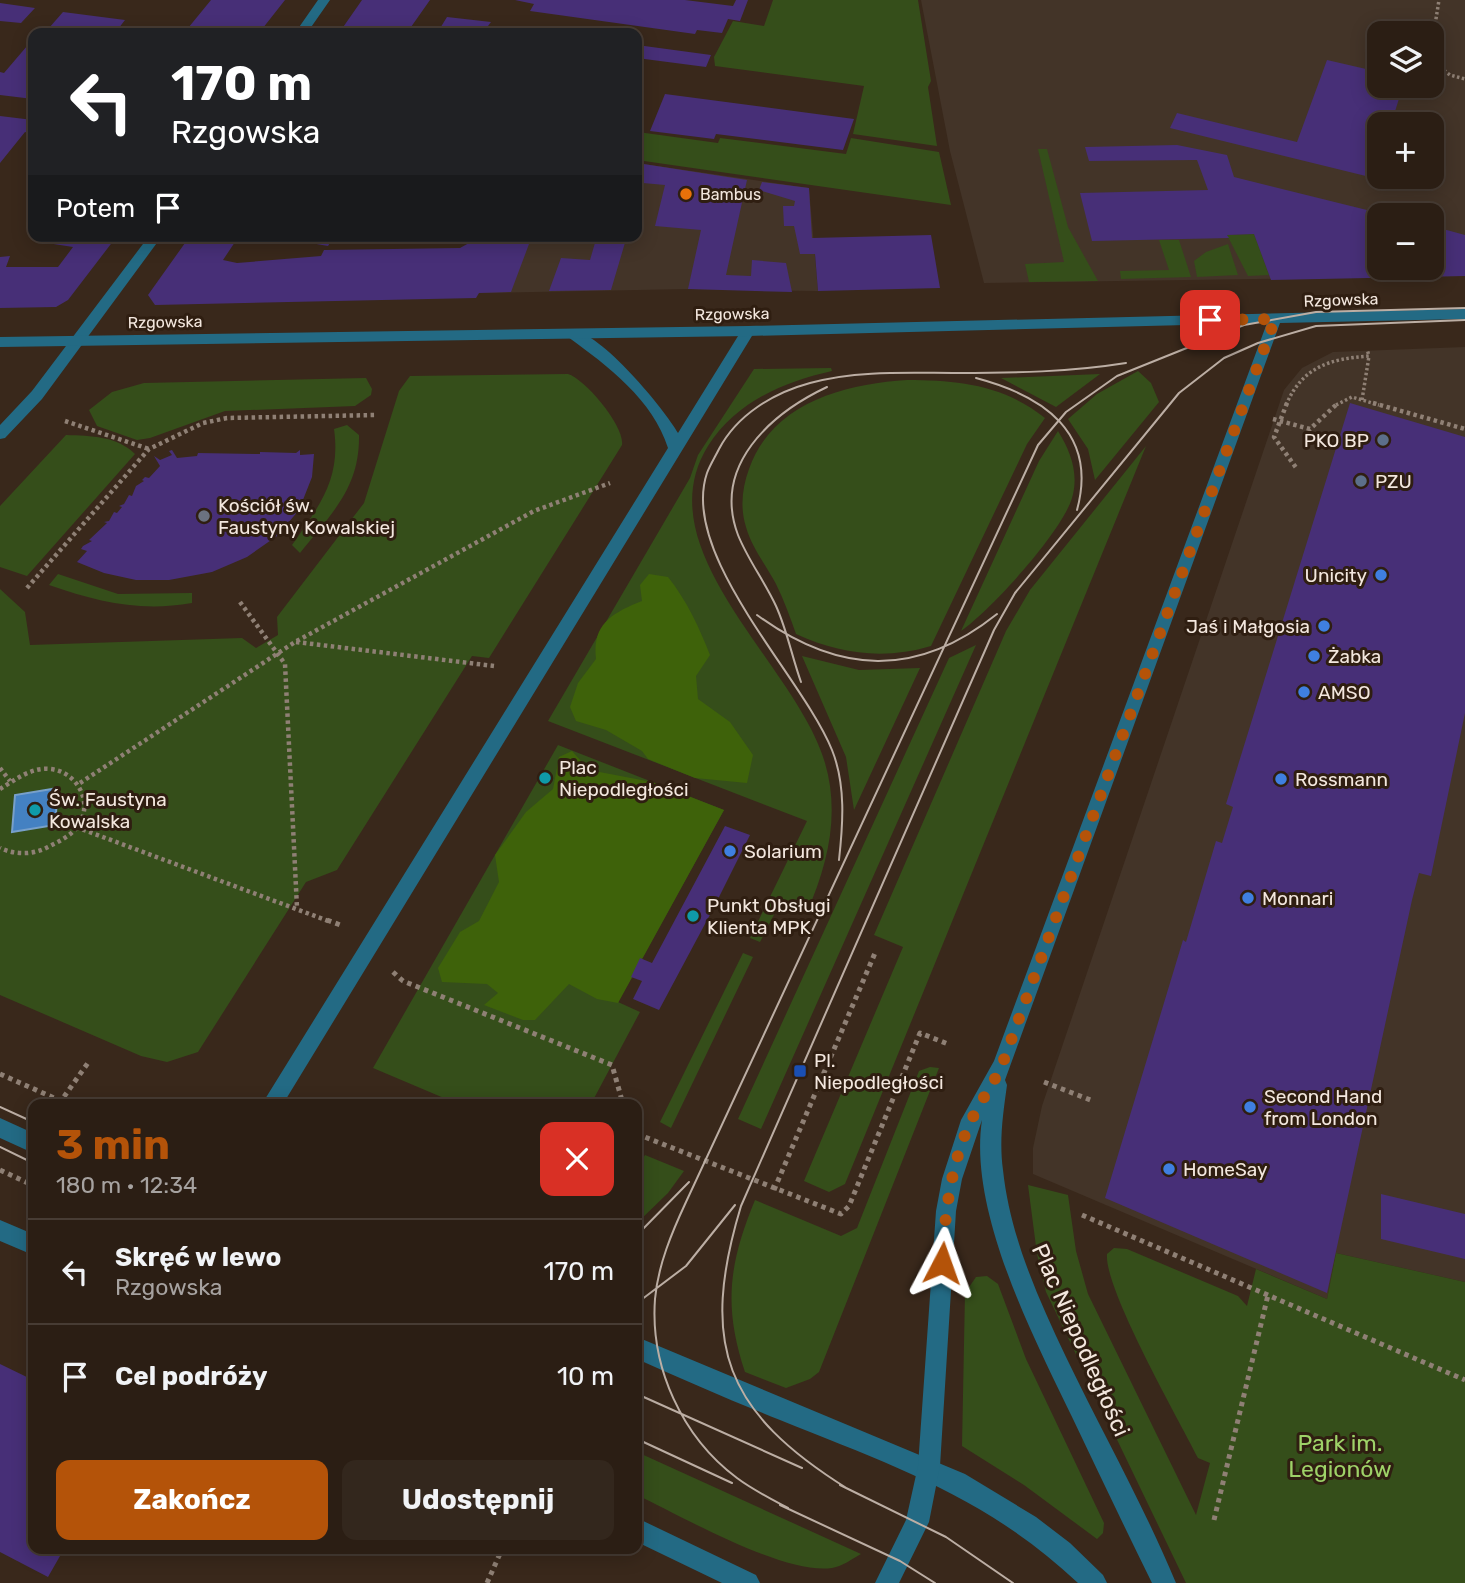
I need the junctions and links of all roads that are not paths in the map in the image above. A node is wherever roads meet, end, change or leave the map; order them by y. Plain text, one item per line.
1 (324, 0) edge
2 (304, 28) edge
3 (152, 242) edge
4 (1465, 314) edge
5 (1275, 319) junction
6 (748, 331) junction
7 (573, 334) junction
8 (78, 341) junction
9 (0, 342) edge
10 (0, 434) edge
11 (676, 449) junction
12 (1002, 1065) junction
13 (275, 1099) edge
14 (0, 1128) edge
15 (28, 1141) edge
16 (0, 1230) edge
17 (28, 1243) edge
18 (642, 1350) edge
19 (929, 1466) junction
20 (642, 1532) edge
21 (748, 1583) edge
22 (887, 1583) edge
23 (1095, 1583) edge
24 (1164, 1583) edge

1 - 2 street
3 - 8 street
4 - 5 street, Rzgowska
5 - 6 street, Rzgowska
5 - 12 street, Plac Niepodległości
6 - 7 street, Rzgowska
6 - 11 street
7 - 8 street, Rzgowska
7 - 11 street
8 - 9 street, Rzgowska
8 - 10 street
11 - 13 street
12 - 19 street, Plac Niepodległości
12 - 24 street, Plac Niepodległości
14 - 15 street
16 - 17 street
18 - 19 street
19 - 22 street, Plac Niepodległości
19 - 23 street
20 - 21 street

